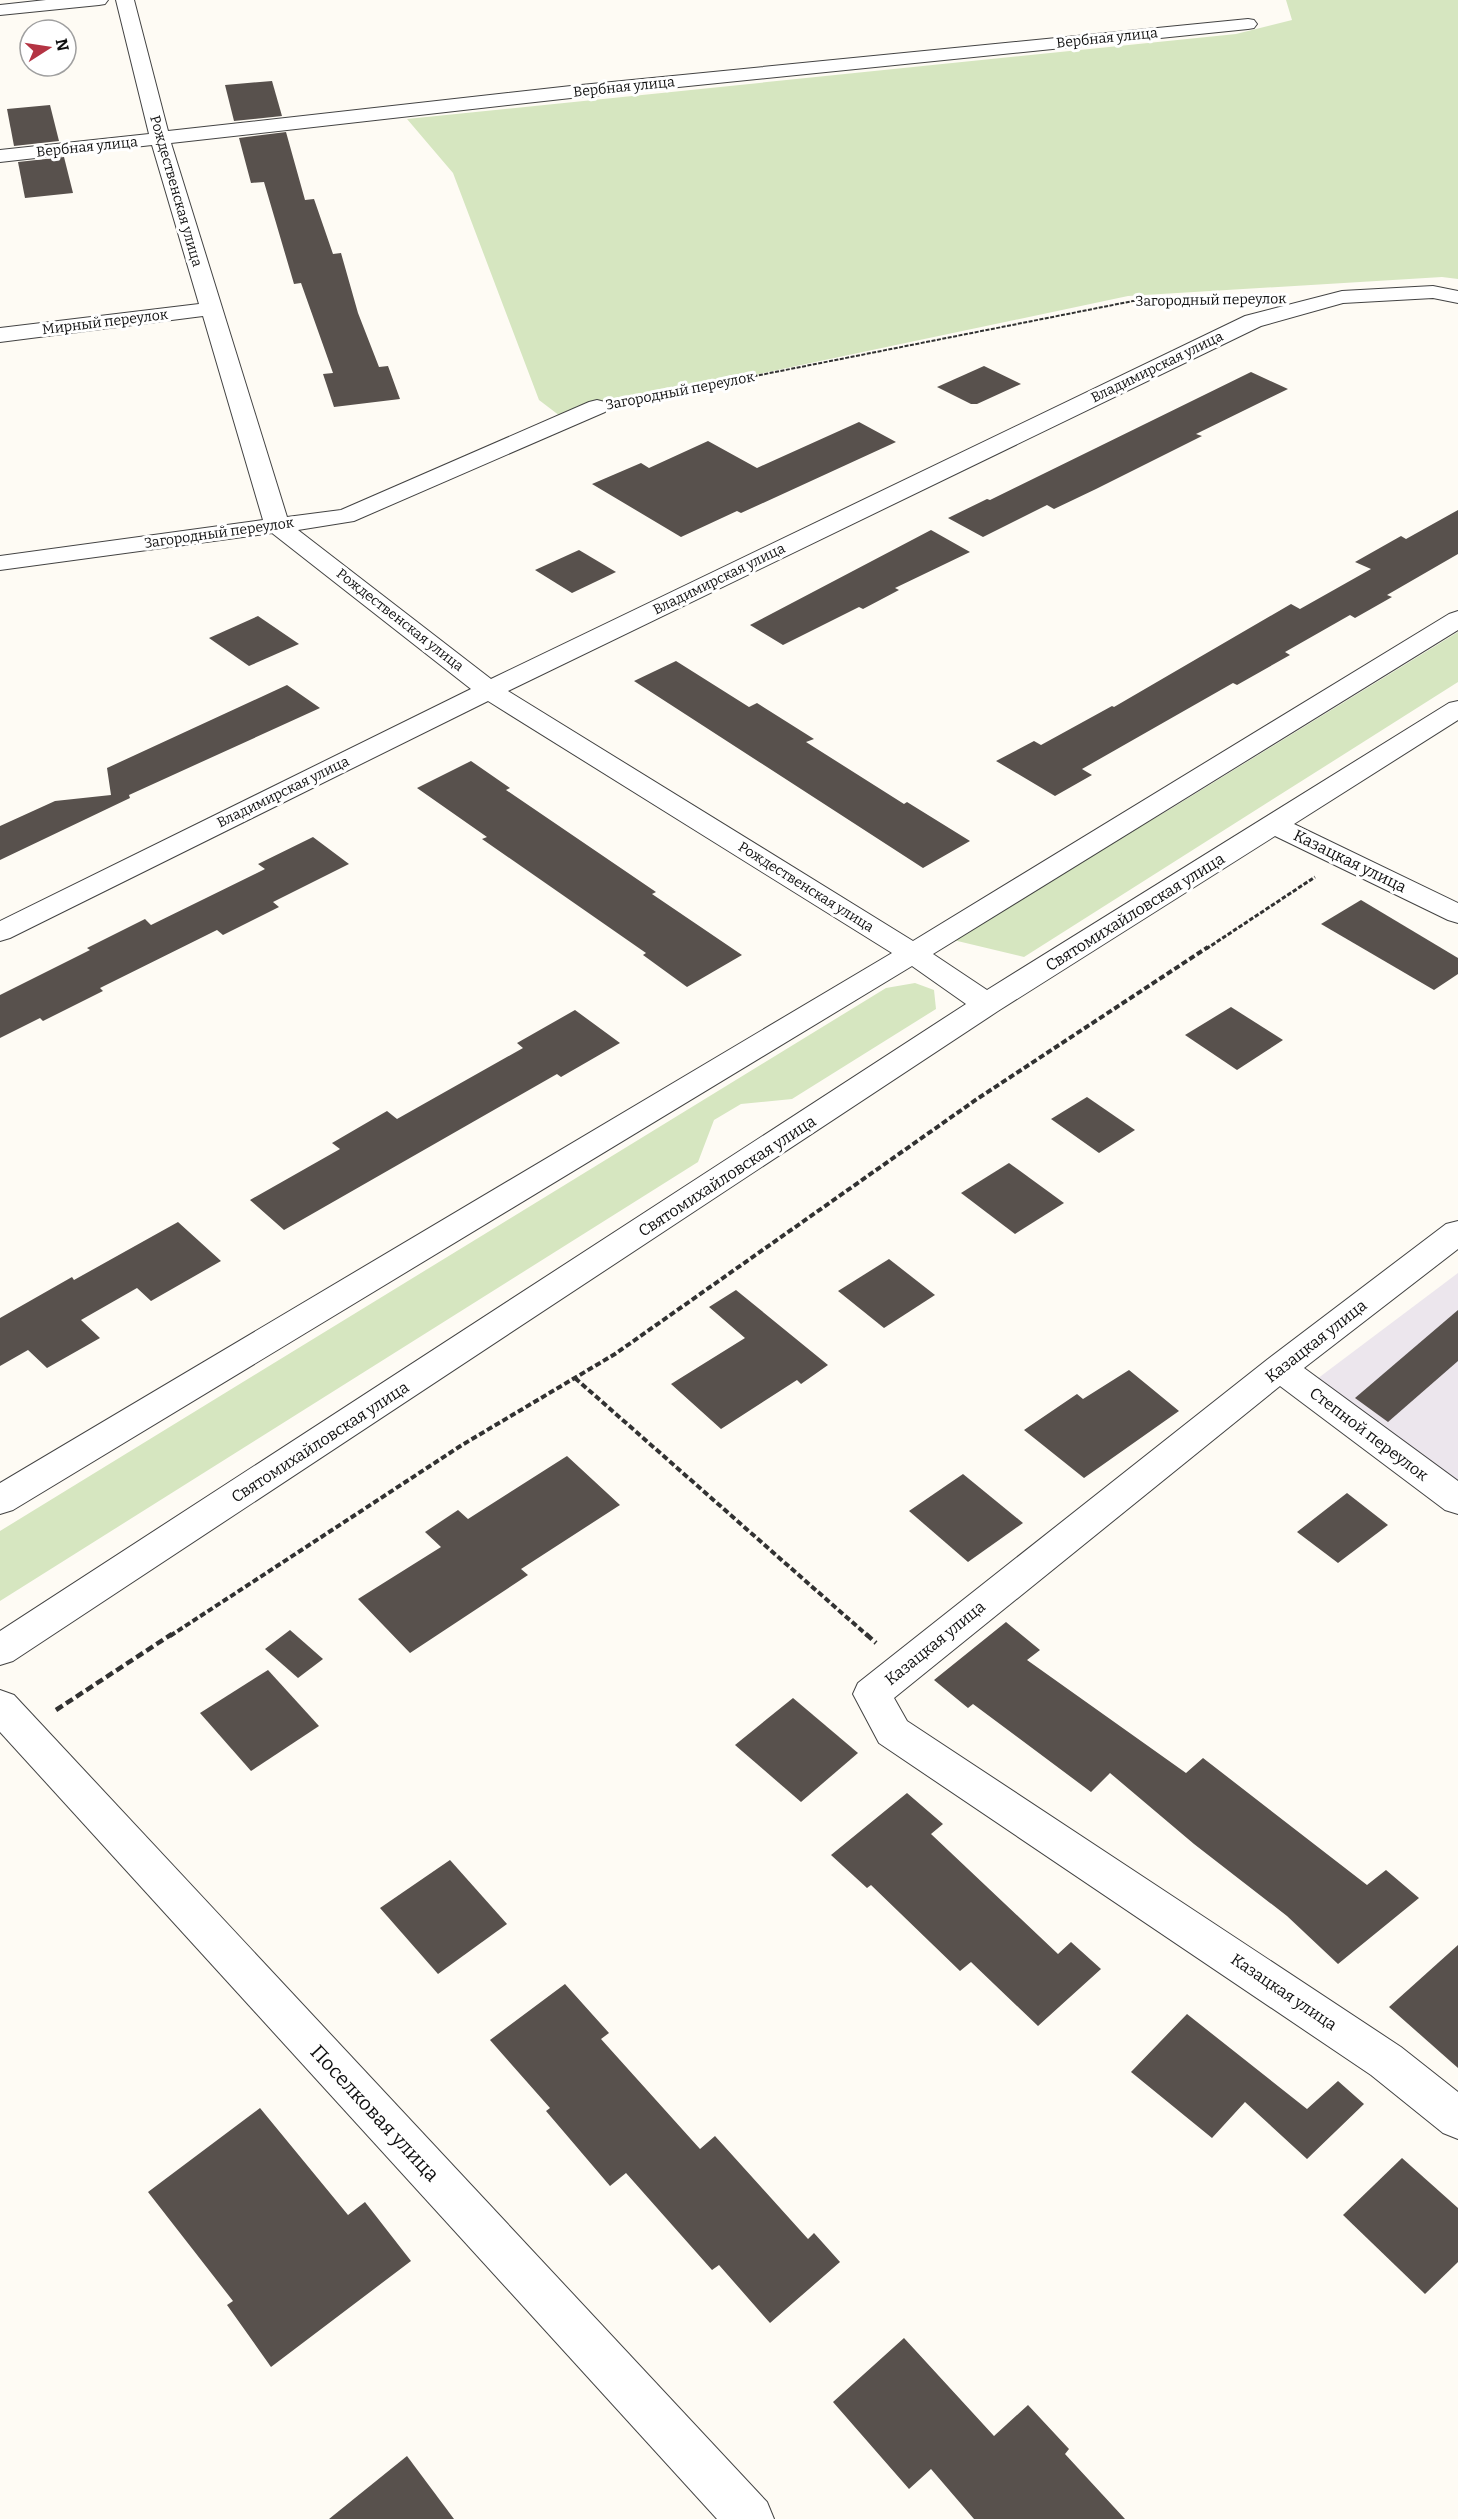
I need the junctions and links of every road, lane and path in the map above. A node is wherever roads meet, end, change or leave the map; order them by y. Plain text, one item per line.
1 (99, 0) edge
2 (125, 0) edge
3 (0, 10) edge
4 (1248, 24) dead end
5 (160, 139) junction
6 (0, 156) edge
7 (1458, 297) edge
8 (1237, 299) dead end
9 (210, 309) junction
10 (0, 335) edge
11 (597, 407) joint
12 (277, 525) junction
13 (0, 563) edge
14 (1458, 619) edge
15 (489, 690) junction
16 (1458, 709) edge
17 (1274, 825) junction
18 (1344, 858) junction
19 (1458, 914) edge
20 (0, 932) edge
21 (914, 954) junction
22 (987, 1004) junction
23 (1458, 1232) edge
24 (1280, 1368) junction
25 (575, 1378) junction
26 (0, 1500) edge
27 (1458, 1500) edge
28 (0, 1650) edge
29 (904, 1668) junction
30 (12, 1719) edge
31 (1458, 2119) edge
32 (750, 2519) edge

1 - 3 street
2 - 5 street, Рождественская улица
4 - 5 street, Вербная улица
5 - 6 street, Вербная улица
5 - 9 street, Рождественская улица
7 - 15 street, Владимирская улица
8 - 11 path, Загородный переулок
9 - 10 street, Мирный переулок
9 - 12 street, Рождественская улица
11 - 12 street, Загородный переулок
12 - 13 street, Загородный переулок
12 - 15 street, Рождественская улица
14 - 21 street
15 - 20 street, Владимирская улица
15 - 21 street, Рождественская улица
16 - 17 street, Святомихайловская улица
17 - 18 street, Казацкая улица
17 - 22 street, Святомихайловская улица
18 - 19 street, Казацкая улица
18 - 25 path
21 - 22 street, Рождественская улица
21 - 26 street
22 - 28 street, Святомихайловская улица
23 - 24 street, Казацкая улица
24 - 27 street, Степной переулок
24 - 29 street, Казацкая улица
25 - 29 path
25 - 30 path
29 - 31 street, Казацкая улица
30 - 32 street, Поселковая улица

